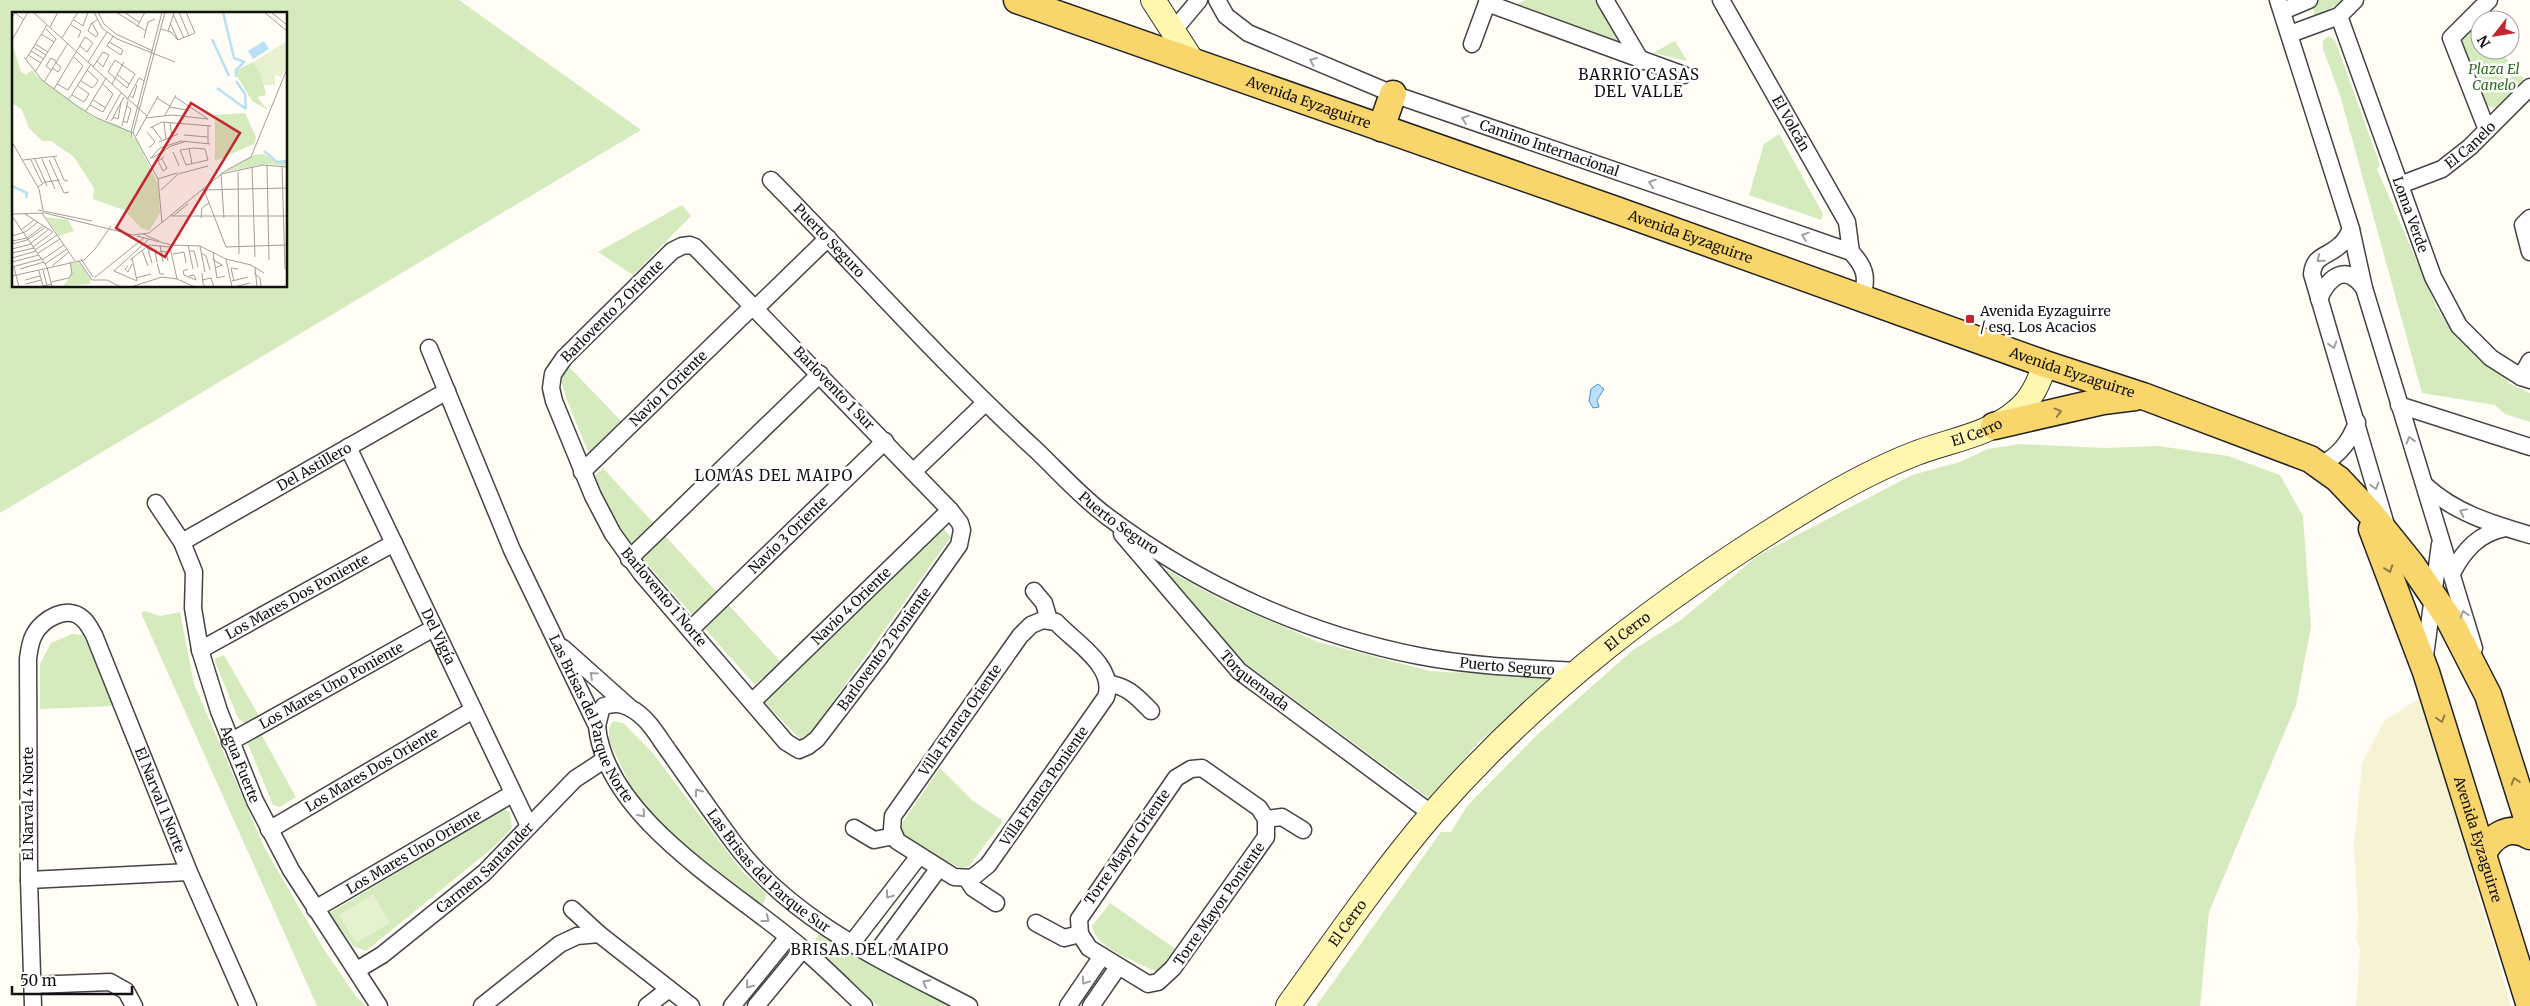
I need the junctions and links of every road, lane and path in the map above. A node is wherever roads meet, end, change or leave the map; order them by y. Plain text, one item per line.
1 (1017, 0) edge
2 (1153, 0) edge
3 (1199, 0) edge
4 (1217, 0) edge
5 (1605, 0) edge
6 (1722, 0) edge
7 (2309, 0) edge
8 (2355, 0) edge
9 (2489, 0) edge
10 (1490, 2) edge
11 (2280, 6) edge
12 (2339, 16) junction
13 (1173, 31) junction
14 (2290, 34) junction
15 (1472, 44) dead end
16 (1641, 61) junction
17 (1193, 62) junction
18 (1684, 75) dead end
19 (2530, 87) edge
20 (1392, 94) junction
21 (1380, 128) junction
22 (2487, 130) junction
23 (771, 180) dead end
24 (2400, 185) junction
25 (2530, 218) edge
26 (2351, 229) junction
27 (828, 238) junction
28 (686, 245) joint
29 (1852, 252) junction
30 (2530, 252) edge
31 (2364, 288) junction
32 (1862, 297) junction
33 (2319, 299) junction
34 (755, 307) junction
35 (429, 348) dead end
36 (2530, 362) edge
37 (2045, 364) junction
38 (820, 374) junction
39 (2526, 379) edge
40 (551, 388) joint
41 (447, 391) junction
42 (2143, 396) junction
43 (985, 403) junction
44 (2399, 405) junction
45 (2356, 422) junction
46 (1994, 426) junction
47 (885, 442) junction
48 (348, 447) junction
49 (2530, 447) edge
50 (2315, 462) junction
51 (914, 471) junction
52 (582, 472) junction
53 (2426, 486) junction
54 (2353, 494) junction
55 (156, 503) dead end
56 (950, 510) junction
57 (1106, 515) junction
58 (2506, 528) junction
59 (2440, 532) junction
60 (2530, 535) edge
61 (2389, 536) junction
62 (182, 542) junction
63 (394, 543) junction
64 (959, 545) joint
65 (629, 559) junction
66 (2452, 574) junction
67 (1034, 591) dead end
68 (2434, 595) junction
69 (58, 614) joint
70 (1049, 620) junction
71 (434, 628) junction
72 (691, 629) junction
73 (555, 641) junction
74 (200, 650) junction
75 (1576, 670) junction
76 (2426, 672) junction
77 (1108, 684) junction
78 (2488, 695) junction
79 (752, 702) junction
80 (630, 708) junction
81 (473, 710) junction
82 (1151, 710) dead end
83 (597, 726) junction
84 (230, 742) junction
85 (804, 748) joint
86 (604, 760) junction
87 (512, 794) junction
88 (1432, 814) junction
89 (1265, 816) junction
90 (529, 826) junction
91 (2530, 827) edge
92 (854, 828) dead end
93 (269, 830) junction
94 (1303, 830) dead end
95 (894, 836) junction
96 (2530, 836) edge
97 (2483, 854) junction
98 (919, 856) junction
99 (939, 868) junction
100 (189, 872) junction
101 (967, 879) junction
102 (29, 880) junction
103 (996, 903) dead end
104 (315, 909) junction
105 (572, 909) dead end
106 (1036, 923) dead end
107 (599, 934) junction
108 (1080, 934) junction
109 (788, 937) junction
110 (852, 943) junction
111 (803, 949) junction
112 (874, 956) junction
113 (1102, 956) junction
114 (1118, 967) junction
115 (358, 970) junction
116 (32, 985) junction
117 (669, 989) junction
118 (33, 1006) edge
119 (134, 1006) edge
120 (248, 1006) edge
121 (379, 1006) edge
122 (482, 1006) edge
123 (647, 1006) edge
124 (690, 1006) edge
125 (732, 1006) edge
126 (756, 1006) edge
127 (864, 1006) edge
128 (969, 1006) edge
129 (1068, 1006) edge
130 (1091, 1006) edge
131 (1288, 1006) edge
132 (2530, 1006) edge

1 - 17 main road, Avenida Eyzaguirre
2 - 13 street
3 - 13 street
20 -> 4 street, Camino Internacional
5 - 16 street
6 - 29 street, El Volcán
7 - 11 street
8 - 12 street
9 - 22 street
10 - 15 street
10 - 16 street
11 - 14 street, Avenida Eyzaguirre
12 - 14 street
12 - 24 street, Loma Verde
13 - 17 street
14 - 26 street, Avenida Eyzaguirre
16 - 18 street
17 - 21 main road, Avenida Eyzaguirre
19 - 22 street, El Canelo
20 - 21 main road
29 -> 20 street, Camino Internacional
21 - 32 main road, Avenida Eyzaguirre
22 - 24 street, El Canelo
23 - 27 street, Puerto Seguro
24 - 39 street, Loma Verde
25 - 30 street
26 - 31 street, Avenida Eyzaguirre
26 -> 33 street, Avenida Eyzaguirre
27 - 34 street, Navio 1 Oriente
27 - 43 street, Puerto Seguro
28 - 34 street, Barlovento 1 Sur
28 - 40 street, Barlovento 2 Oriente
29 - 32 street
31 - 33 street
31 - 44 street, Avenida Eyzaguirre
32 - 37 main road, Avenida Eyzaguirre
33 -> 45 street, Avenida Eyzaguirre
34 - 38 street, Barlovento 1 Sur
34 - 52 street, Navio 1 Oriente
35 - 41 street, Las Brisas del Parque Norte
36 - 39 street
37 - 42 main road, Avenida Eyzaguirre
37 - 46 street, El Cerro
38 - 47 street, Barlovento 1 Sur
38 - 65 street
40 - 52 street, Barlovento 1 Norte
41 - 48 street, Del Astillero
41 - 73 street, Las Brisas del Parque Norte
46 -> 42 main road
42 - 50 main road, Avenida Eyzaguirre
43 - 51 street
43 - 57 street, Puerto Seguro
44 - 49 street
53 -> 44 street, Avenida Eyzaguirre
45 - 50 street
45 -> 61 street, Avenida Eyzaguirre
46 - 75 street, El Cerro
47 - 51 street, Barlovento 1 Sur
47 - 72 street, Navio 3 Oriente
48 - 62 street, Del Astillero
48 - 63 street, Del Vigía
50 - 54 main road, Avenida Eyzaguirre
51 - 56 street, Barlovento 1 Sur
52 - 65 street, Barlovento 1 Norte
58 -> 53 street
53 - 59 street, Avenida Eyzaguirre
54 - 61 main road, Avenida Eyzaguirre
54 -> 76 main road, Avenida Eyzaguirre
55 - 62 street, Agua Fuerte
56 - 64 street, Barlovento 1 Sur
56 - 79 street, Navio 4 Oriente
57 - 75 street, Puerto Seguro
57 - 88 street, Torquemada
58 - 60 street
58 - 66 street
59 - 66 street, Avenida Eyzaguirre
59 - 68 street, Avenida Eyzaguirre
61 - 68 main road, Avenida Eyzaguirre
62 - 74 street, Agua Fuerte
63 - 71 street, Del Vigía
63 - 74 street, Los Mares Dos Poniente
64 - 85 street, Barlovento 2 Poniente
65 - 72 street, Barlovento 1 Norte
78 -> 66 street, Avenida Eyzaguirre
67 - 70 street
68 - 76 street, Avenida Eyzaguirre
68 - 78 main road, Avenida Eyzaguirre
69 - 100 street, El Narval 1 Norte
69 - 102 street, El Narval 4 Norte
70 - 77 street
70 - 95 street, Villa Franca Oriente
71 - 81 street, Del Vigía
71 - 84 street, Los Mares Uno Poniente
72 - 79 street, Barlovento 1 Norte
80 -> 73 street, Las Brisas del Parque Sur
73 - 83 street, Las Brisas del Parque Norte
74 - 84 street, Agua Fuerte
75 - 88 street, El Cerro
76 -> 97 main road, Avenida Eyzaguirre
77 - 82 street
77 - 101 street, Villa Franca Poniente
91 -> 78 main road, Avenida Eyzaguirre
79 - 85 street, Barlovento 1 Norte
80 - 83 street
110 -> 80 street, Las Brisas del Parque Sur
81 - 87 street, Del Vigía
81 - 93 street, Los Mares Dos Oriente
83 - 86 street, Las Brisas del Parque Norte
84 - 93 street, Agua Fuerte
86 - 90 street, Carmen Santander
86 -> 109 street, Las Brisas del Parque Norte
87 - 90 street, Del Vigía
87 - 104 street, Los Mares Uno Oriente
88 - 131 street, El Cerro
89 - 94 street
89 - 108 street, Torre Mayor Oriente
89 - 114 street, Torre Mayor Poniente
90 - 115 street, Carmen Santander
92 - 95 street
93 - 104 street, Agua Fuerte
95 - 98 street
96 - 97 main road
97 - 132 main road, Avenida Eyzaguirre
98 - 99 street
98 -> 110 street
99 - 101 street
99 - 112 street
100 - 102 street
100 - 120 street, El Narval 1 Norte
101 - 103 street
102 - 116 street, El Narval 4 Norte
104 - 115 street, Agua Fuerte
105 - 107 street
106 - 108 street
107 - 117 street
107 - 122 street
108 - 113 street
109 - 111 street, Las Brisas del Parque Norte
109 -> 125 street
110 - 112 street, Las Brisas del Parque Sur
111 - 126 street
111 - 127 street, Las Brisas del Parque Norte
128 -> 112 street, Las Brisas del Parque Sur
113 - 114 street
113 -> 129 street
114 - 130 street
115 - 121 street, Agua Fuerte
116 - 118 street, El Narval 4 Norte
116 - 119 street
117 - 123 street
117 - 124 street

